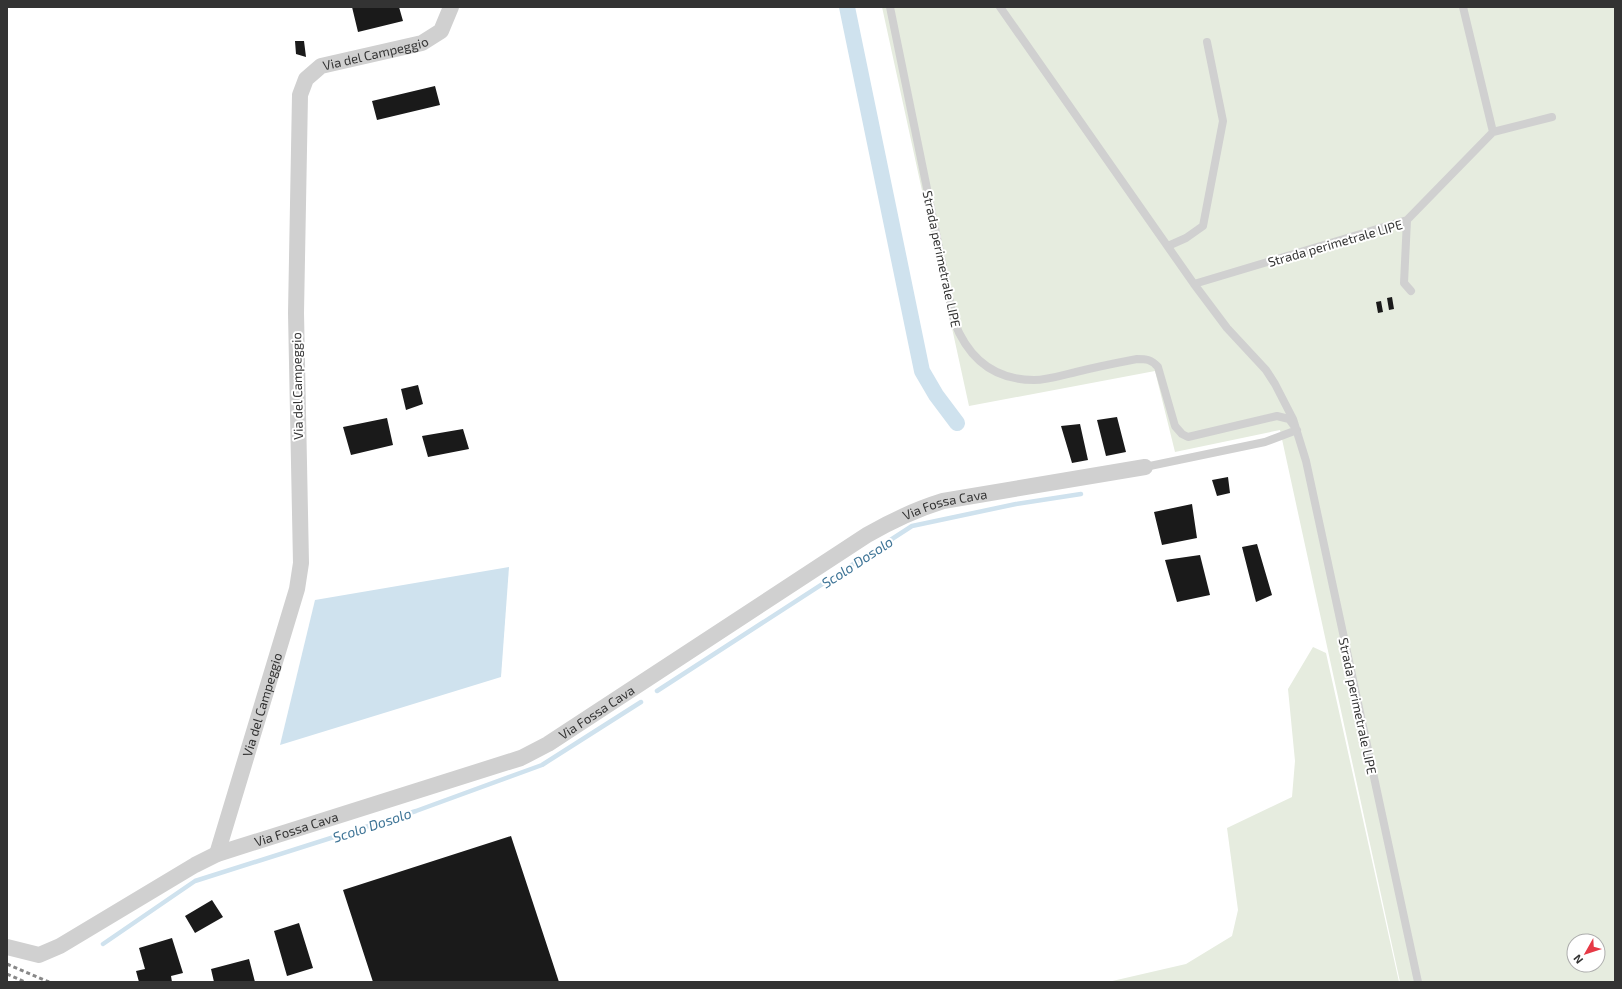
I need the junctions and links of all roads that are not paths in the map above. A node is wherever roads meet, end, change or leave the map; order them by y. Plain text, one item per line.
1 (451, 7) edge
2 (890, 7) edge
3 (1000, 7) edge
4 (1463, 7) edge
5 (1208, 42) dead end
6 (1552, 117) dead end
7 (1493, 132) junction
8 (1407, 220) junction
9 (1168, 246) junction
10 (1194, 284) junction
11 (1411, 291) dead end
12 (1297, 430) junction
13 (1145, 467) joint
14 (217, 854) junction
15 (7, 947) edge
16 (1418, 982) edge

1 - 14 street, Via del Campeggio
2 - 12 lane, Strada perimetrale LIPE
3 - 9 lane, Strada perimetrale LIPE
4 - 7 lane
5 - 9 lane
6 - 7 lane
7 - 8 lane
8 - 10 lane, Strada perimetrale LIPE
8 - 11 lane, Strada perimetrale LIPE
9 - 10 lane, Strada perimetrale LIPE
10 - 12 lane, Strada perimetrale LIPE
12 - 13 lane
12 - 16 lane, Strada perimetrale LIPE
13 - 14 street, Via Fossa Cava
14 - 15 street, Via Fossa Cava

